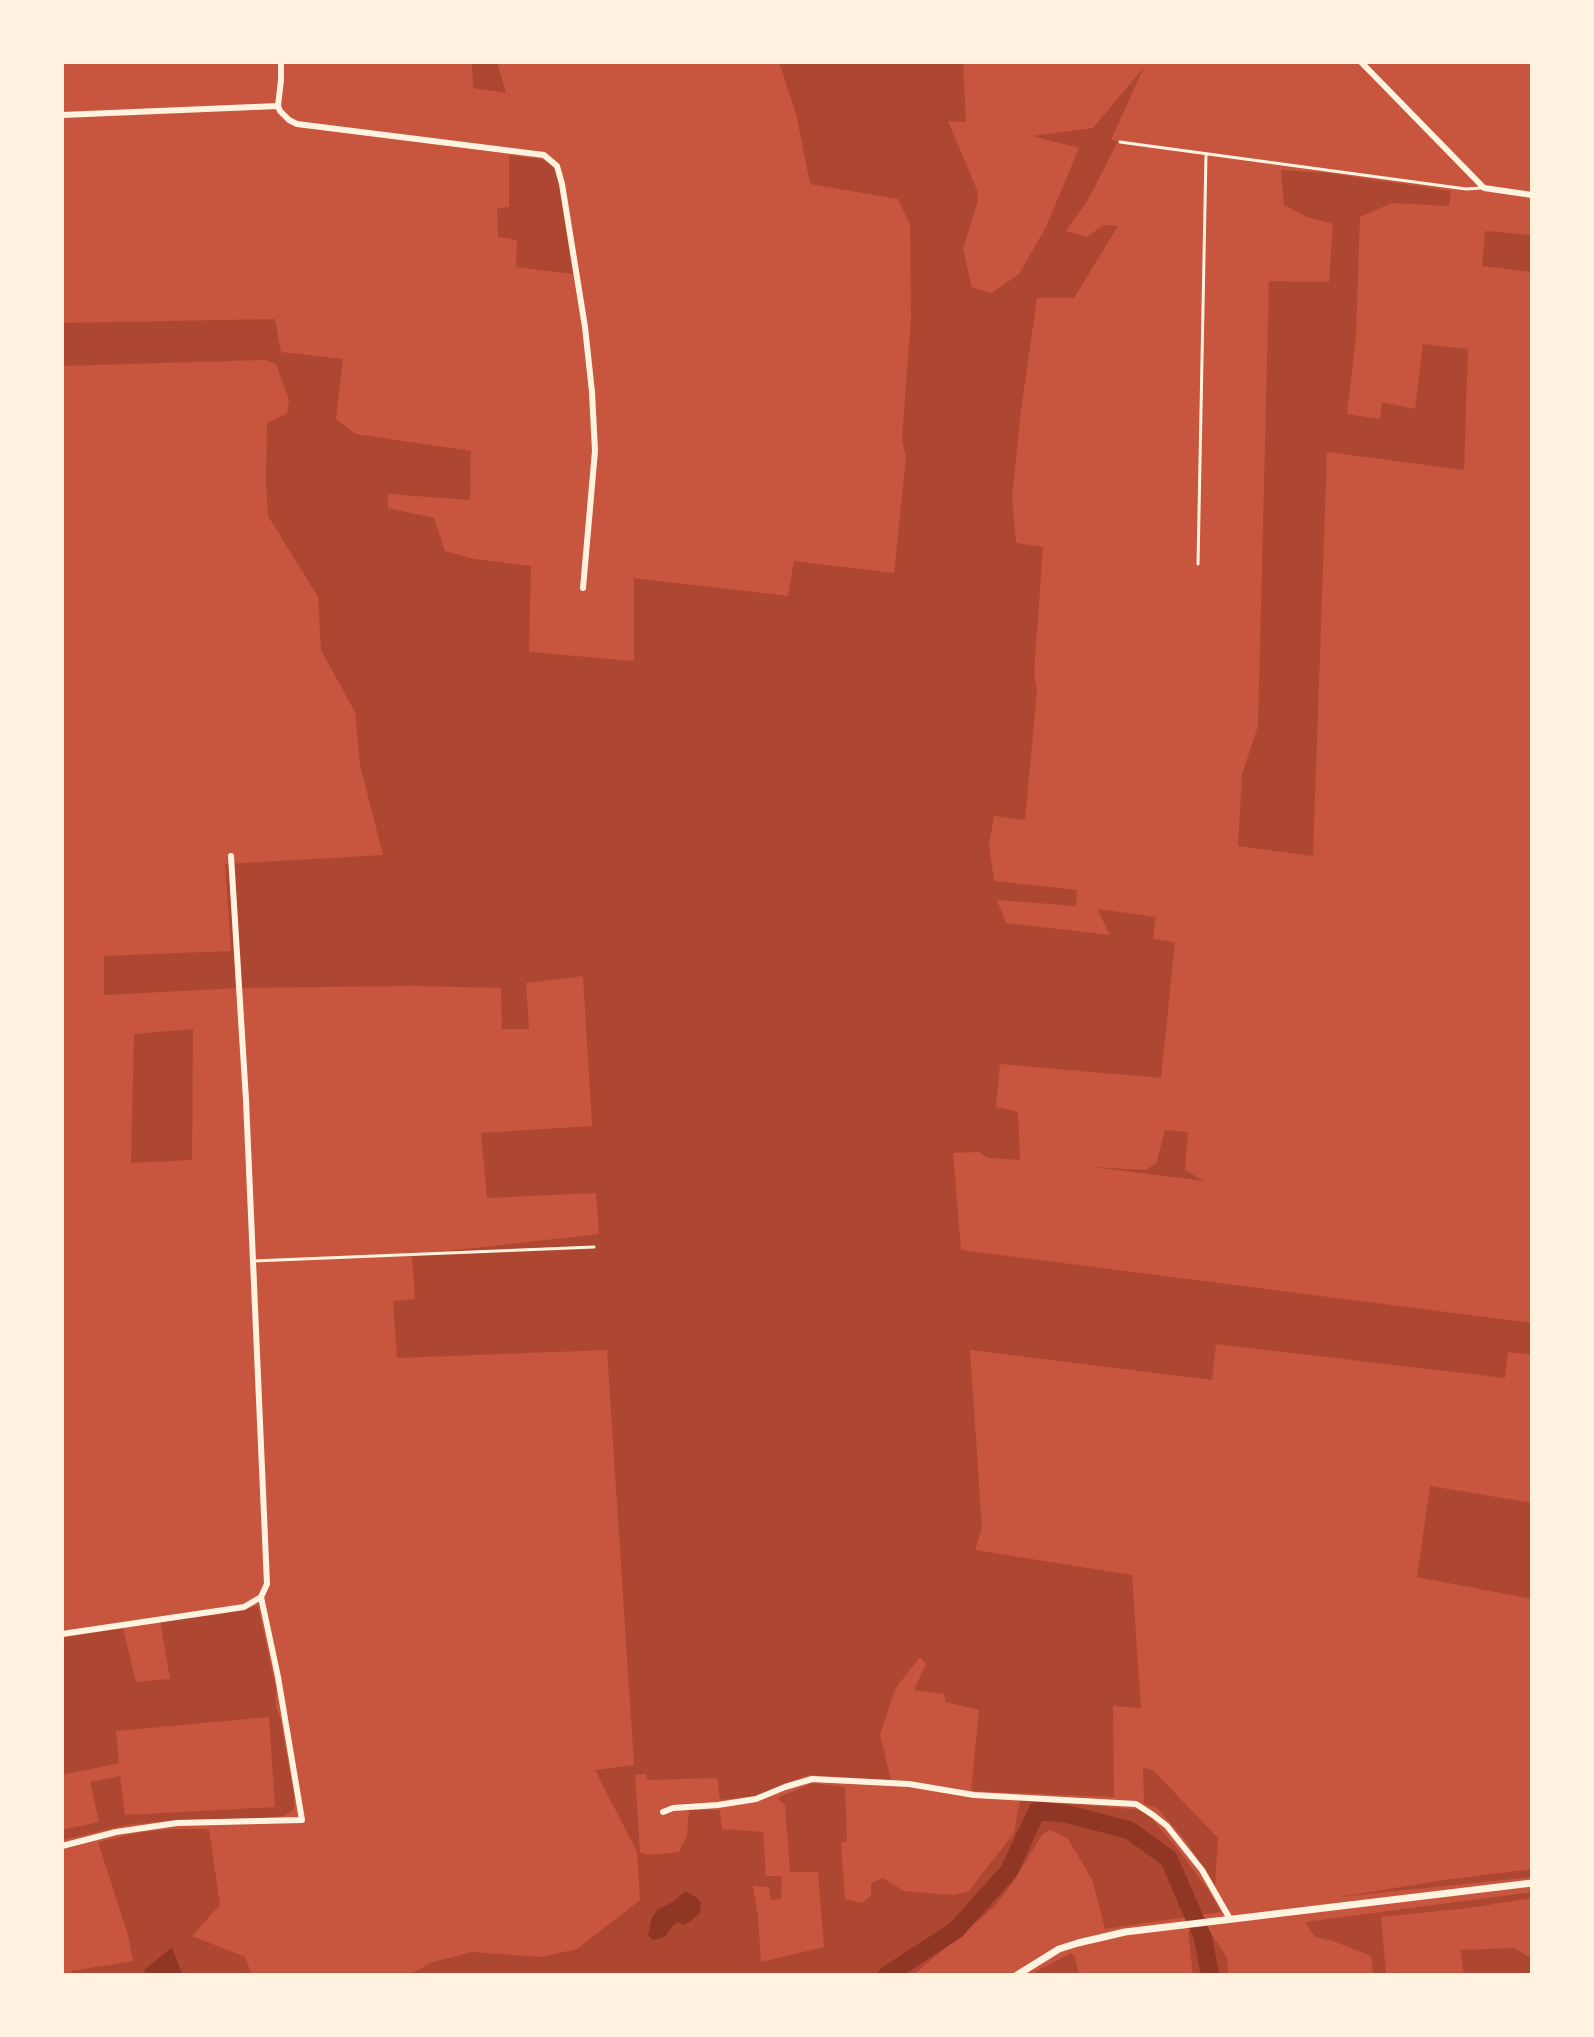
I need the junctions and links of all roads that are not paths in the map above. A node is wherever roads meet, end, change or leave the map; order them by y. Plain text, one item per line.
1 (281, 62) edge
2 (1361, 62) edge
3 (278, 106) junction
4 (62, 115) edge
5 (1120, 142) dead end
6 (1206, 154) junction
7 (1484, 188) junction
8 (1532, 195) edge
9 (1198, 564) dead end
10 (583, 588) dead end
11 (231, 856) dead end
12 (594, 1247) dead end
13 (253, 1261) junction
14 (261, 1597) junction
15 (62, 1634) edge
16 (663, 1812) dead end
17 (62, 1846) edge
18 (1532, 1883) edge
19 (1230, 1919) junction
20 (1017, 1975) edge

1 - 3 street
2 - 7 street
3 - 4 street
3 - 10 street
5 - 6 lane
6 - 7 lane
6 - 9 lane
7 - 8 street
11 - 13 street
12 - 13 lane
13 - 14 street
14 - 15 street
14 - 17 street
16 - 19 street
18 - 19 street
19 - 20 street

